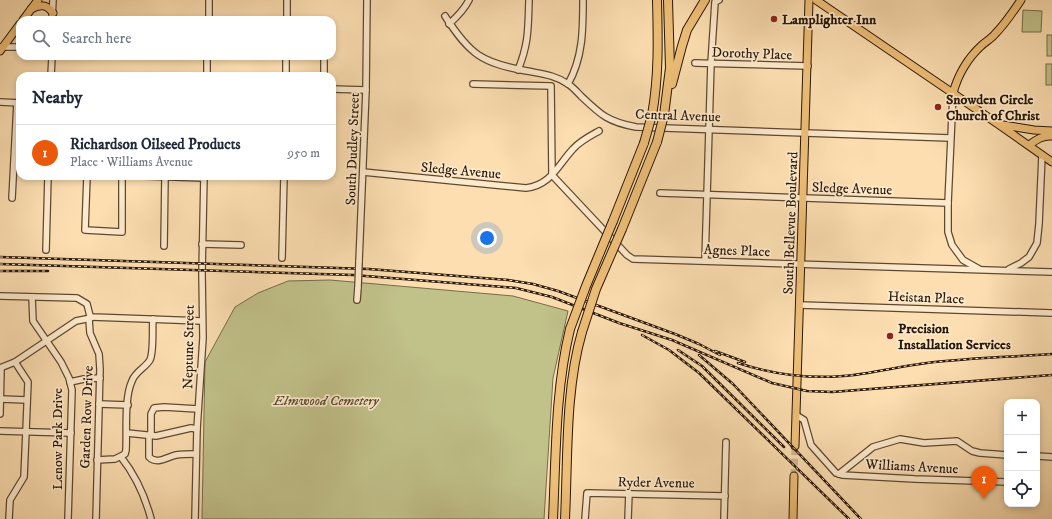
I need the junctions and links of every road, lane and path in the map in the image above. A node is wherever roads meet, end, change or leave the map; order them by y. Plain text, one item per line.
1 (38, 0) edge
2 (53, 0) edge
3 (210, 0) edge
4 (287, 0) edge
5 (367, 0) edge
6 (469, 0) edge
7 (528, 0) edge
8 (582, 0) edge
9 (651, 0) edge
10 (657, 0) edge
11 (668, 0) edge
12 (705, 0) edge
13 (810, 0) edge
14 (816, 0) edge
15 (1021, 0) edge
16 (717, 1) edge
17 (31, 9) junction
18 (26, 16) edge
19 (53, 16) edge
20 (209, 16) edge
21 (287, 16) edge
22 (445, 16) dead end
23 (449, 24) junction
24 (16, 29) edge
25 (658, 37) junction
26 (1, 48) edge
27 (16, 48) edge
28 (52, 60) edge
29 (207, 60) edge
30 (286, 60) edge
31 (324, 60) edge
32 (695, 63) dead end
33 (711, 63) junction
34 (808, 66) junction
35 (518, 70) junction
36 (51, 72) edge
37 (207, 72) edge
38 (286, 72) edge
39 (324, 72) edge
40 (472, 84) dead end
41 (568, 84) junction
42 (336, 89) edge
43 (366, 90) junction
44 (953, 93) junction
45 (667, 94) junction
46 (0, 102) edge
47 (16, 103) edge
48 (998, 124) junction
49 (710, 129) junction
50 (599, 131) dead end
51 (1052, 131) edge
52 (806, 133) junction
53 (16, 135) edge
54 (1052, 136) edge
55 (950, 138) junction
56 (1029, 145) junction
57 (1042, 155) junction
58 (1052, 162) edge
59 (363, 172) junction
60 (552, 175) junction
61 (48, 180) edge
62 (87, 180) edge
63 (122, 180) edge
64 (165, 180) edge
65 (204, 180) edge
66 (284, 180) edge
67 (660, 193) dead end
68 (707, 196) junction
69 (12, 198) dead end
70 (804, 199) junction
71 (948, 203) junction
72 (202, 244) junction
73 (241, 245) dead end
74 (164, 246) dead end
75 (46, 250) dead end
76 (282, 258) dead end
77 (705, 261) junction
78 (801, 264) junction
79 (981, 270) junction
80 (1006, 270) junction
81 (1052, 272) edge
82 (0, 296) edge
83 (32, 297) junction
84 (357, 300) dead end
85 (800, 305) junction
86 (1052, 313) edge
87 (91, 318) junction
88 (152, 319) junction
89 (202, 321) junction
90 (47, 340) junction
91 (15, 362) junction
92 (1, 368) edge
93 (100, 378) junction
94 (70, 382) junction
95 (1, 399) edge
96 (27, 400) junction
97 (99, 404) junction
98 (128, 405) junction
99 (198, 409) junction
100 (0, 414) edge
101 (796, 415) junction
102 (197, 429) junction
103 (0, 431) edge
104 (26, 431) junction
105 (71, 433) junction
106 (127, 433) junction
107 (150, 435) junction
108 (726, 442) dead end
109 (796, 446) tunnel mouth
110 (196, 454) junction
111 (1004, 455) edge
112 (1040, 456) edge
113 (121, 457) junction
114 (1052, 457) edge
115 (97, 460) junction
116 (839, 474) junction
117 (794, 476) tunnel mouth
118 (1004, 482) edge
119 (629, 494) junction
120 (725, 496) junction
121 (9, 519) edge
122 (68, 519) edge
123 (96, 519) edge
124 (151, 519) edge
125 (195, 519) edge
126 (554, 519) edge
127 (565, 519) edge
128 (585, 519) edge
129 (628, 519) edge
130 (724, 519) edge
131 (793, 519) edge

1 - 17 main road
2 - 19 street
3 - 20 street
4 - 21 street
5 - 43 street, South Dudley Street
6 - 23 street
7 - 35 street
8 - 41 street
9 - 25 highway
10 - 25 highway
11 - 45 highway
12 - 45 highway
13 - 34 main road, South Bellevue Boulevard
14 - 44 main road
15 - 44 main road
16 - 33 street
17 - 18 main road
17 - 19 main road
22 - 23 street, Central Avenue
23 - 35 street, Central Avenue
24 - 26 main road
25 - 126 highway, bridge
26 - 27 street
28 - 36 street
29 - 37 street
30 - 38 street
31 - 39 street
32 - 33 street, Dorothy Place
33 - 34 street, Dorothy Place
33 - 49 street
34 - 52 main road, South Bellevue Boulevard
35 - 41 street, Central Avenue
40 - 60 street
41 - 49 street, Central Avenue
42 - 43 street
43 - 59 street, South Dudley Street
44 - 48 main road
44 - 55 street
45 - 127 highway, bridge
46 - 47 street
48 - 51 main road
48 - 56 main road
49 - 52 street, Central Avenue
49 - 68 street
50 - 60 street
52 - 55 street, Central Avenue
52 - 70 main road, South Bellevue Boulevard
53 - 69 street
54 - 56 main road
55 - 71 street
56 - 57 main road
57 - 58 main road
57 - 80 street
59 - 60 street, Sledge Avenue
59 - 84 street, South Dudley Street, bridge
60 - 77 street, Agnes Place
61 - 75 street
62 - 63 street
64 - 74 street
65 - 72 street, Neptune Street
66 - 76 street
67 - 68 street, Sledge Avenue
68 - 70 street, Sledge Avenue
68 - 77 street
70 - 71 street, Sledge Avenue
70 - 78 main road, South Bellevue Boulevard
71 - 79 street
72 - 73 street
72 - 89 street, Neptune Street
77 - 78 street, Agnes Place
78 - 79 street, Agnes Place
78 - 85 main road, South Bellevue Boulevard
79 - 80 street, Agnes Place
80 - 81 street, Agnes Place
82 - 83 street
83 - 87 street
83 - 90 street, Lenow Park Drive
85 - 86 street, Heistan Place
85 - 101 main road, South Bellevue Boulevard
87 - 88 street
87 - 90 street
87 - 93 street, Garden Row Drive
88 - 89 street
88 - 98 street
89 - 99 street, Neptune Street
90 - 91 street
90 - 94 street, Lenow Park Drive
91 - 92 street
91 - 96 street
92 - 95 street
93 - 94 street
93 - 97 street, Garden Row Drive
94 - 105 street, Lenow Park Drive
95 - 96 street
95 - 100 street
96 - 104 street
97 - 98 street
97 - 115 street, Garden Row Drive
98 - 106 street
99 - 102 street, Neptune Street
99 - 107 street
101 - 109 main road, South Bellevue Boulevard
101 - 116 street
102 - 107 street
102 - 110 street, Neptune Street
103 - 104 street
104 - 105 street
104 - 121 street
105 - 122 street, Lenow Park Drive
106 - 107 street
106 - 113 street
107 - 110 street
108 - 120 street
110 - 125 street, Neptune Street
111 - 116 street, Williams Avenue
112 - 114 street
113 - 115 street
113 - 124 street
115 - 123 street, Garden Row Drive
116 - 118 street, Williams Avenue
117 - 131 main road
119 - 120 street, Ryder Avenue
119 - 128 street, Ryder Avenue
119 - 129 street
120 - 130 street

